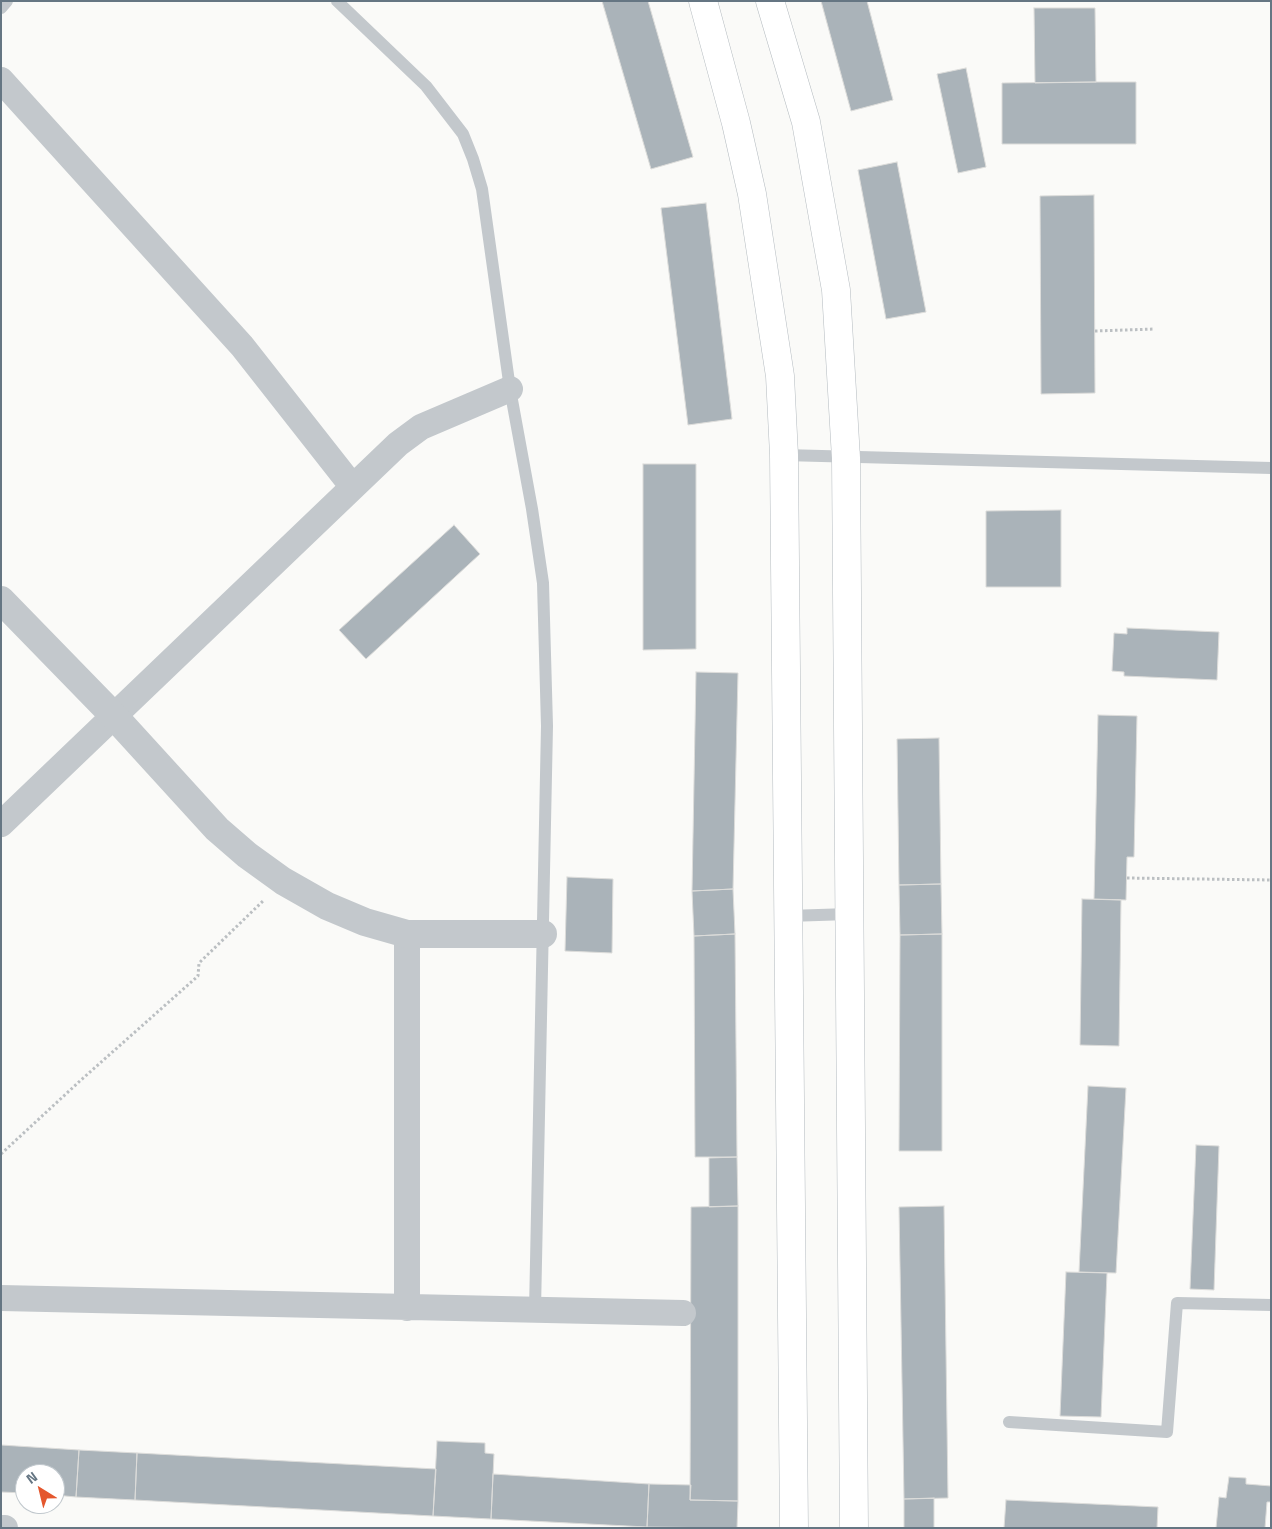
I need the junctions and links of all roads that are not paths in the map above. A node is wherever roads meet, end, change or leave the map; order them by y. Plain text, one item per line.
1 (7, 1) edge
2 (337, 1) edge
3 (703, 1) edge
4 (770, 1) edge
5 (1, 8) edge
6 (1, 80) edge
7 (510, 389) junction
8 (784, 455) junction
9 (846, 458) junction
10 (1271, 468) edge
11 (352, 486) junction
12 (7, 610) edge
13 (113, 715) junction
14 (1, 824) edge
15 (850, 914) junction
16 (788, 916) junction
17 (407, 934) junction
18 (543, 934) junction
19 (1, 1298) edge
20 (1271, 1305) edge
21 (407, 1308) junction
22 (535, 1310) junction
23 (683, 1313) dead end
24 (1009, 1422) dead end
25 (1, 1528) edge
26 (5, 1528) edge
27 (794, 1528) edge
28 (854, 1528) edge

1 - 5 lane
2 - 7 lane
3 - 8 main road
4 - 9 main road
6 - 11 street
7 - 11 street
7 - 18 lane
8 - 9 lane
8 - 16 main road
9 - 10 lane
9 - 15 main road
11 - 13 street
12 - 13 street
13 - 14 street
13 - 17 street
15 - 16 lane
15 - 28 main road
16 - 27 main road
17 - 18 street
17 - 21 street
18 - 22 lane
19 - 21 street
20 - 24 lane
21 - 22 street
22 - 23 street
25 - 26 street

